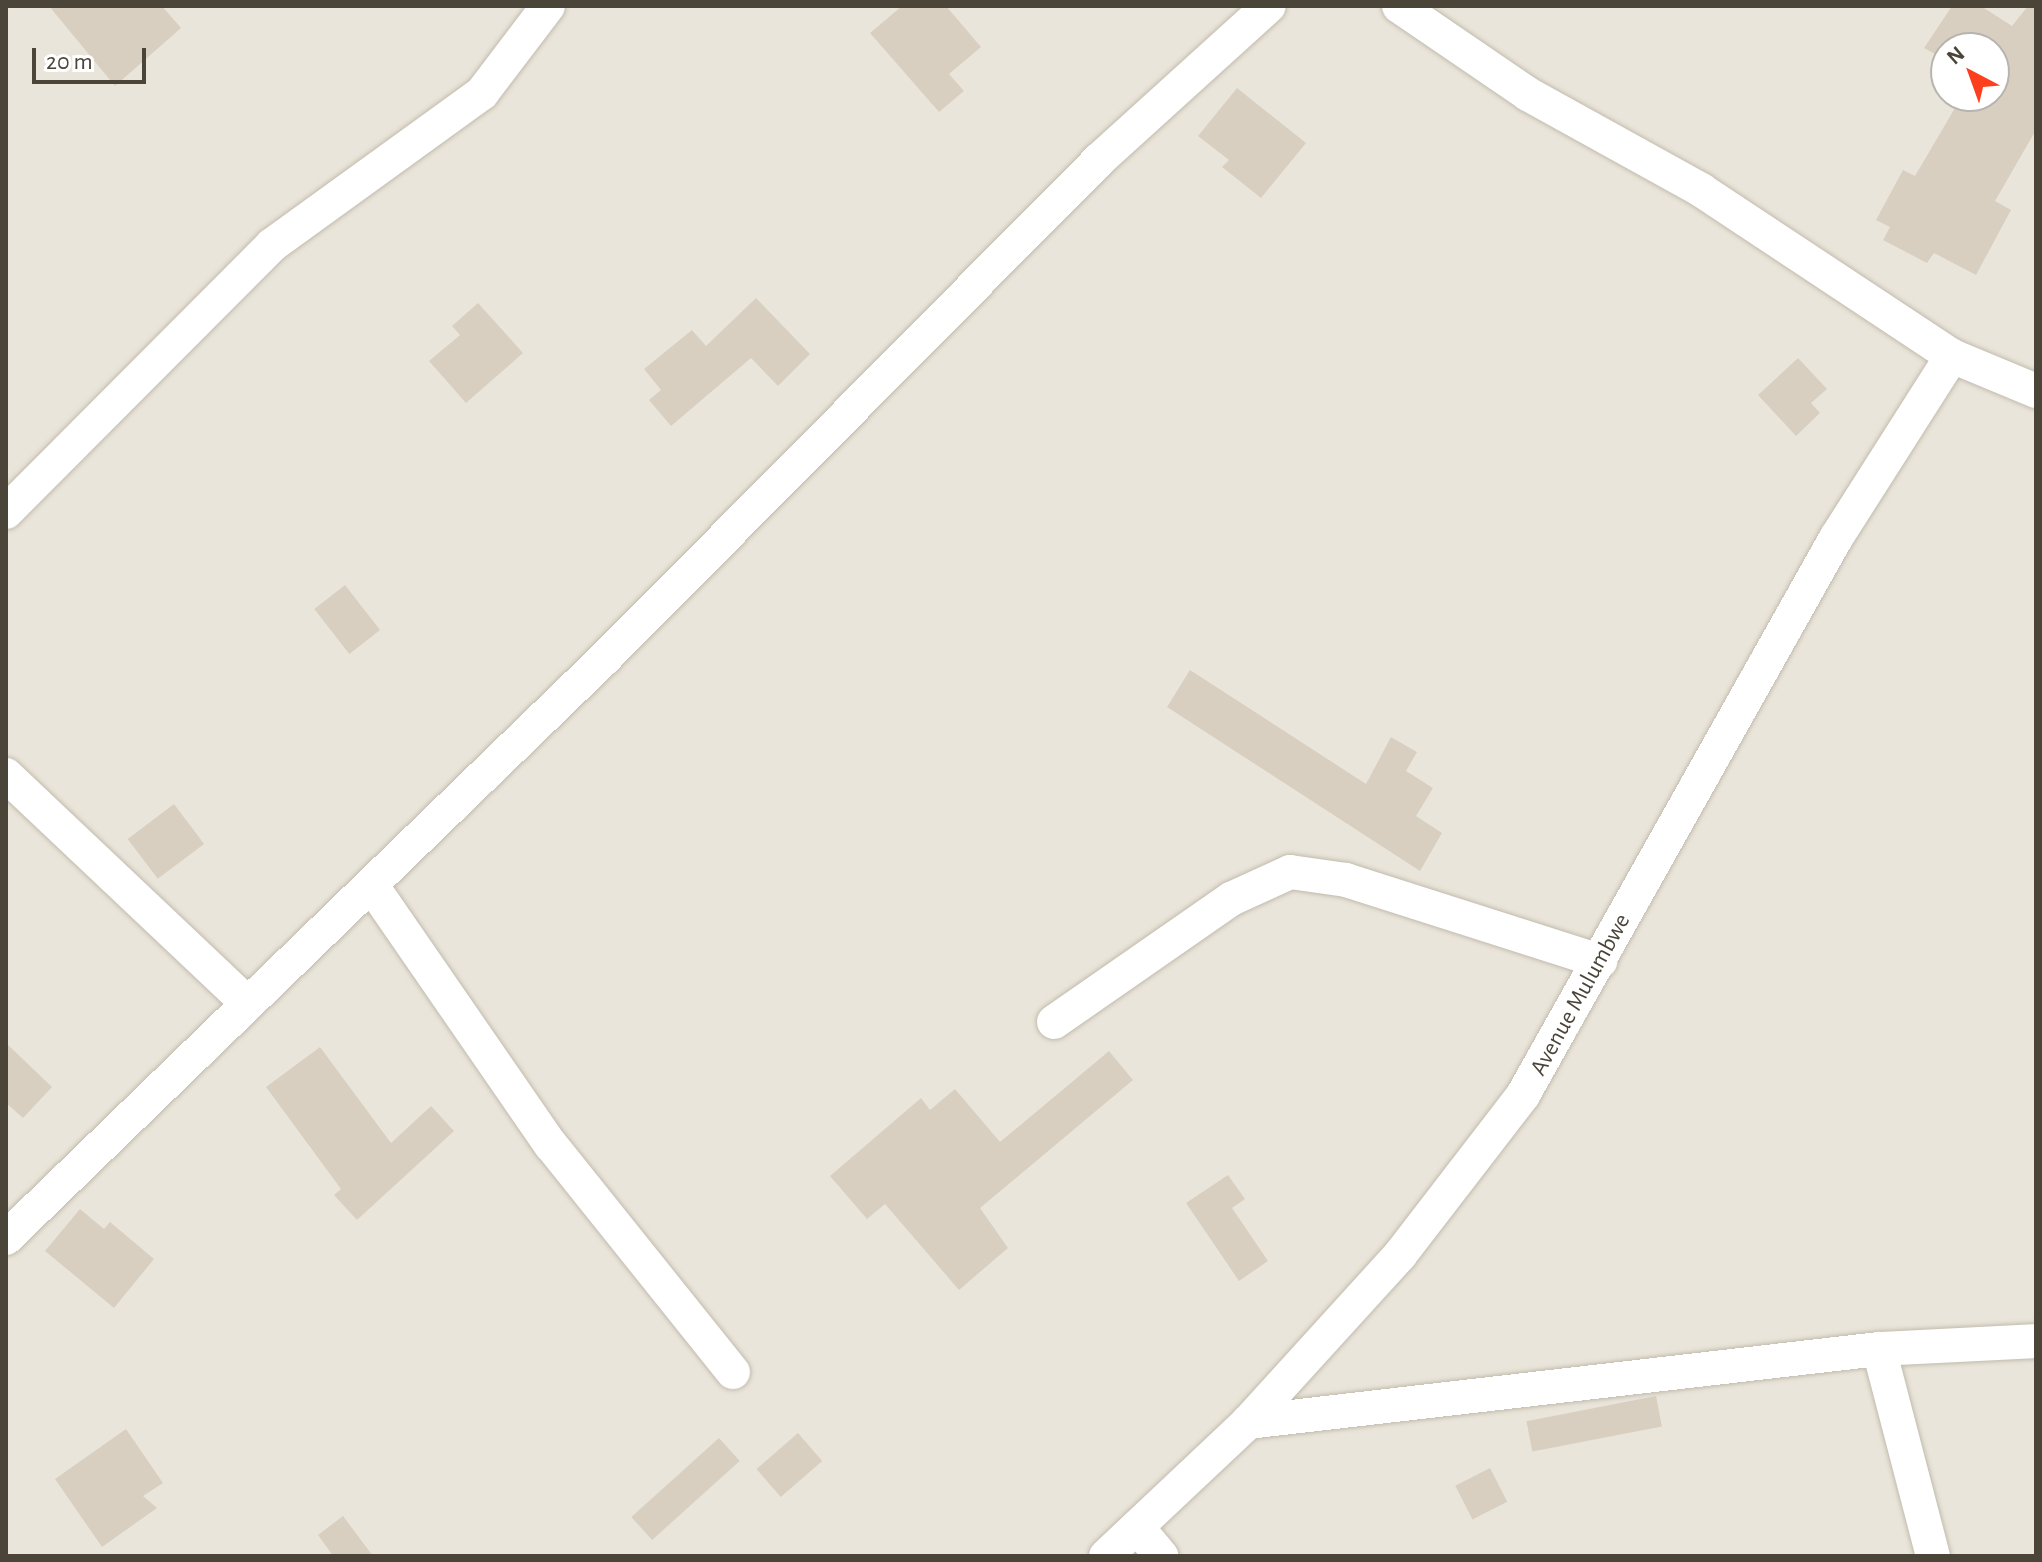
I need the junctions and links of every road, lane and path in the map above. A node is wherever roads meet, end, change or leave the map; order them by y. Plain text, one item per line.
1 (548, 6) edge
2 (1269, 6) edge
3 (1399, 6) edge
4 (1952, 356) junction
5 (2032, 380) edge
6 (6, 512) edge
7 (6, 775) edge
8 (372, 886) junction
9 (1600, 961) junction
10 (245, 1001) junction
11 (1054, 1022) dead end
12 (6, 1238) edge
13 (2036, 1341) edge
14 (1879, 1349) junction
15 (733, 1372) dead end
16 (1248, 1422) junction
17 (1137, 1527) junction
18 (1106, 1556) edge
19 (1161, 1556) edge
20 (1933, 1556) edge

1 - 6 street
2 - 8 street
3 - 4 street
4 - 5 street
4 - 9 street, Avenue Mulumbwe
7 - 10 street
8 - 10 street
8 - 15 street
9 - 11 street
9 - 16 street, Avenue Mulumbwe
10 - 12 street
13 - 14 street
14 - 16 street
14 - 20 street
16 - 17 street, Avenue Mulumbwe
17 - 18 street, Avenue Mulumbwe
17 - 19 street

